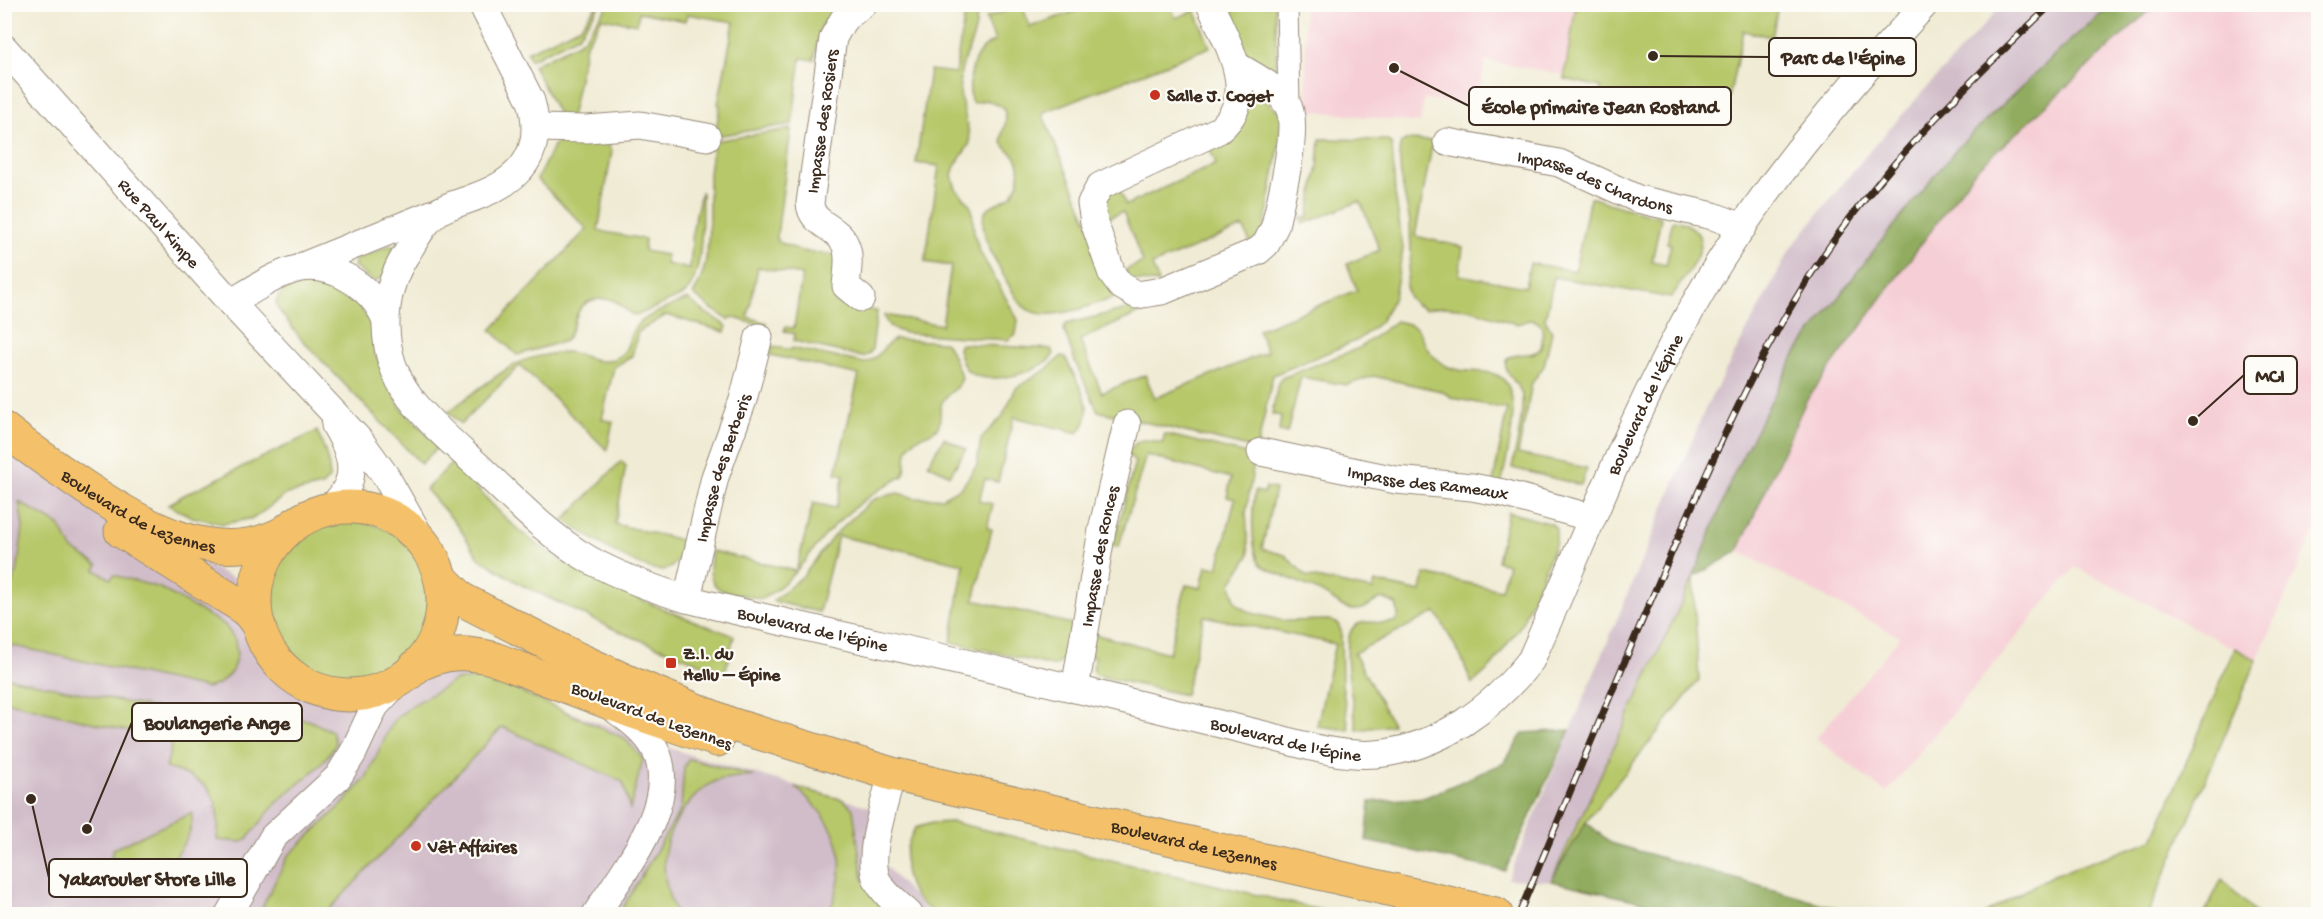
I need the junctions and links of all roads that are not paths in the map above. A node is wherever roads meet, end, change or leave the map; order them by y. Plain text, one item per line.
1 (482, 4) edge
2 (863, 4) edge
3 (1210, 4) edge
4 (1287, 4) edge
5 (1924, 4) edge
6 (4, 48) edge
7 (1236, 65) junction
8 (1289, 105) junction
9 (536, 128) junction
10 (707, 137) dead end
11 (1447, 142) dead end
12 (438, 211) junction
13 (1743, 227) junction
14 (296, 269) junction
15 (861, 298) dead end
16 (231, 303) junction
17 (385, 318) junction
18 (759, 337) dead end
19 (317, 396) junction
20 (1127, 424) dead end
21 (4, 429) edge
22 (4, 449) edge
23 (1261, 452) dead end
24 (330, 508) junction
25 (1592, 518) junction
26 (285, 532) junction
27 (422, 540) junction
28 (440, 577) junction
29 (687, 599) junction
30 (259, 626) junction
31 (408, 673) junction
32 (1075, 689) junction
33 (599, 698) junction
34 (892, 774) junction
35 (229, 915) edge
36 (596, 915) edge
37 (909, 915) edge
38 (1496, 915) edge

1 - 9 street, Boulevard de l'Épine
2 - 15 street, Impasse des Rosiers
3 - 7 street
4 - 8 street
5 - 13 street, Boulevard de l'Épine
6 - 16 street, Rue Paul Kimpe
7 - 8 street
7 - 8 street
9 - 10 street
9 - 12 street, Boulevard de l'Épine
11 - 13 street, Impasse des Chardons
12 - 14 street, Boulevard de l'Épine
12 - 17 street, Boulevard de l'Épine
13 - 25 street, Boulevard de l'Épine
14 - 16 street, Boulevard de l'Épine
14 - 17 street, Boulevard de l'Épine
16 - 19 street, Rue Paul Kimpe
17 - 29 street, Boulevard de l'Épine
18 - 29 street, Impasse des Berberis
19 - 24 street, Rue Paul Kimpe
19 - 27 street, Rue Paul Kimpe
20 - 32 street, Impasse des Ronces
21 - 26 main road, Boulevard de Lezennes
22 - 30 main road, Boulevard de Lezennes
23 - 25 street, Impasse des Rameaux
24 - 26 main road
24 - 27 main road
25 - 32 street, Boulevard de l'Épine
26 - 30 main road
27 - 28 main road
28 - 31 main road
28 - 34 main road, Boulevard de Lezennes
29 - 32 street, Boulevard de l'Épine
30 - 31 main road
31 - 33 main road, Boulevard de Lezennes
31 - 35 street
33 - 34 main road, Boulevard de Lezennes
33 - 36 street
34 - 37 street
34 - 38 main road, Boulevard de Lezennes

